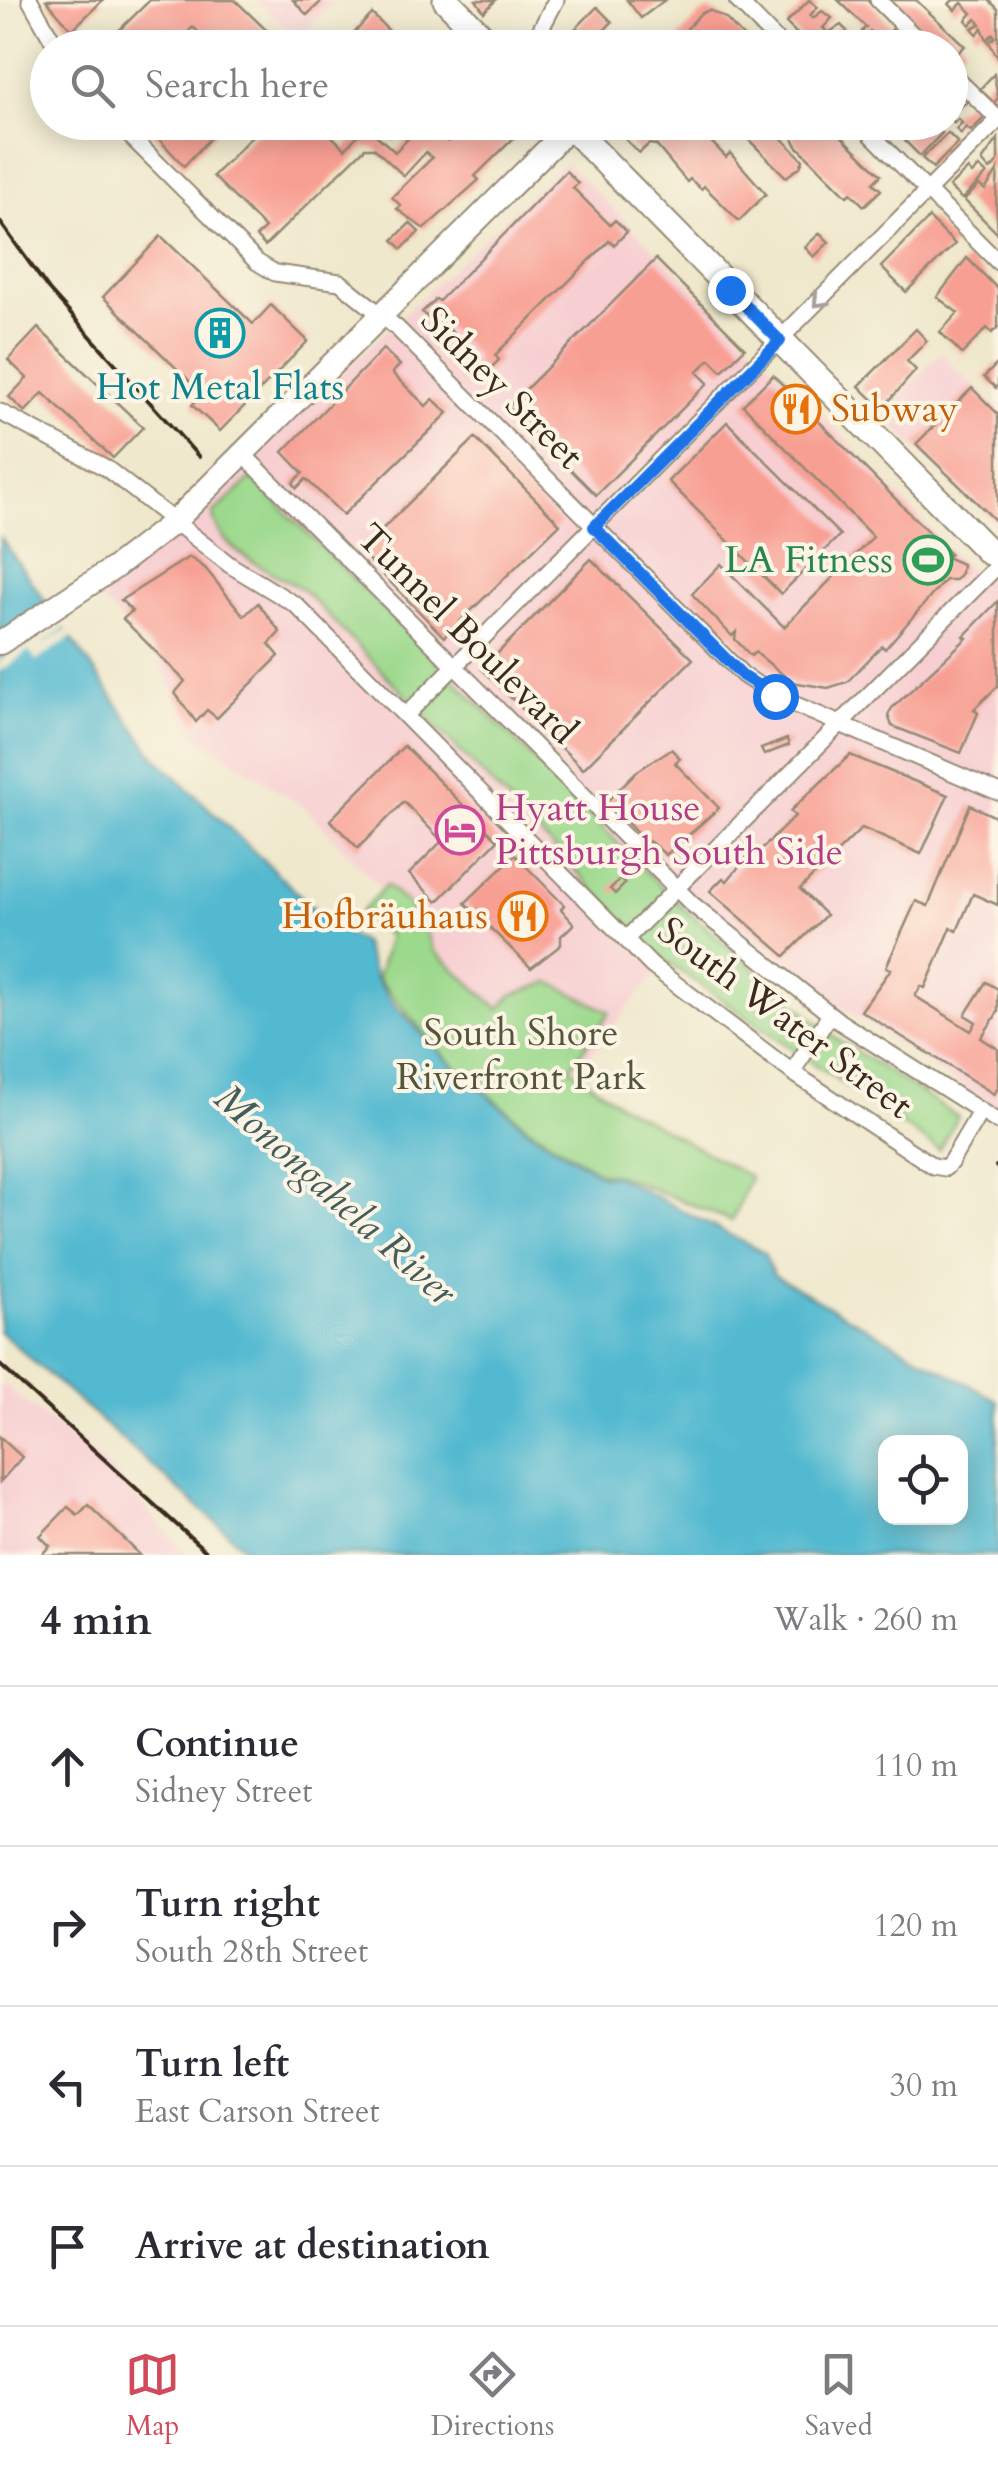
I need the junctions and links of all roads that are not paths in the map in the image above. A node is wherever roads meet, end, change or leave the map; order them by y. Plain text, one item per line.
1 (30, 0) edge
2 (446, 0) edge
3 (556, 0) edge
4 (736, 0) edge
5 (878, 0) edge
6 (47, 30) edge
7 (476, 30) edge
8 (540, 30) edge
9 (766, 30) edge
10 (908, 30) edge
11 (968, 90) edge
12 (998, 120) edge
13 (134, 140) edge
14 (553, 140) edge
15 (583, 140) edge
16 (878, 140) edge
17 (928, 191) junction
18 (998, 262) edge
19 (382, 316) junction
20 (780, 341) junction
21 (0, 412) edge
22 (242, 454) junction
23 (175, 521) junction
24 (594, 527) junction
25 (998, 555) edge
26 (998, 565) edge
27 (0, 642) edge
28 (454, 668) junction
29 (406, 715) junction
30 (841, 724) junction
31 (998, 792) edge
32 (676, 890) junction
33 (626, 939) junction
34 (830, 1015) junction
35 (792, 1072) junction
36 (980, 1112) junction
37 (998, 1122) edge

1 - 6 street
2 - 7 main road
3 - 8 street
4 - 9 street
5 - 10 street
11 - 12 street
12 - 17 street
13 - 19 street, Sidney Street
14 - 19 main road
15 - 20 main road
16 - 17 street
17 - 18 street
17 -> 20 street
19 - 22 main road
19 - 24 street, Sidney Street
20 - 24 street
20 - 25 main road
21 - 23 street, South Water Street
22 - 23 main road
22 - 28 street, Tunnel Boulevard
23 - 27 main road
23 - 29 street, South Water Street
24 - 28 street
24 - 30 street, Sidney Street
26 - 30 street
28 - 29 street
28 - 32 street, Tunnel Boulevard
29 - 33 street, South Water Street
30 - 31 street, Sidney Street
30 - 32 street
32 - 33 street
32 - 34 street, Tunnel Boulevard
33 - 35 street, South Water Street
34 - 35 street
34 - 36 street, Tunnel Boulevard
35 - 36 street, South Water Street
36 - 37 street, Tunnel Boulevard

